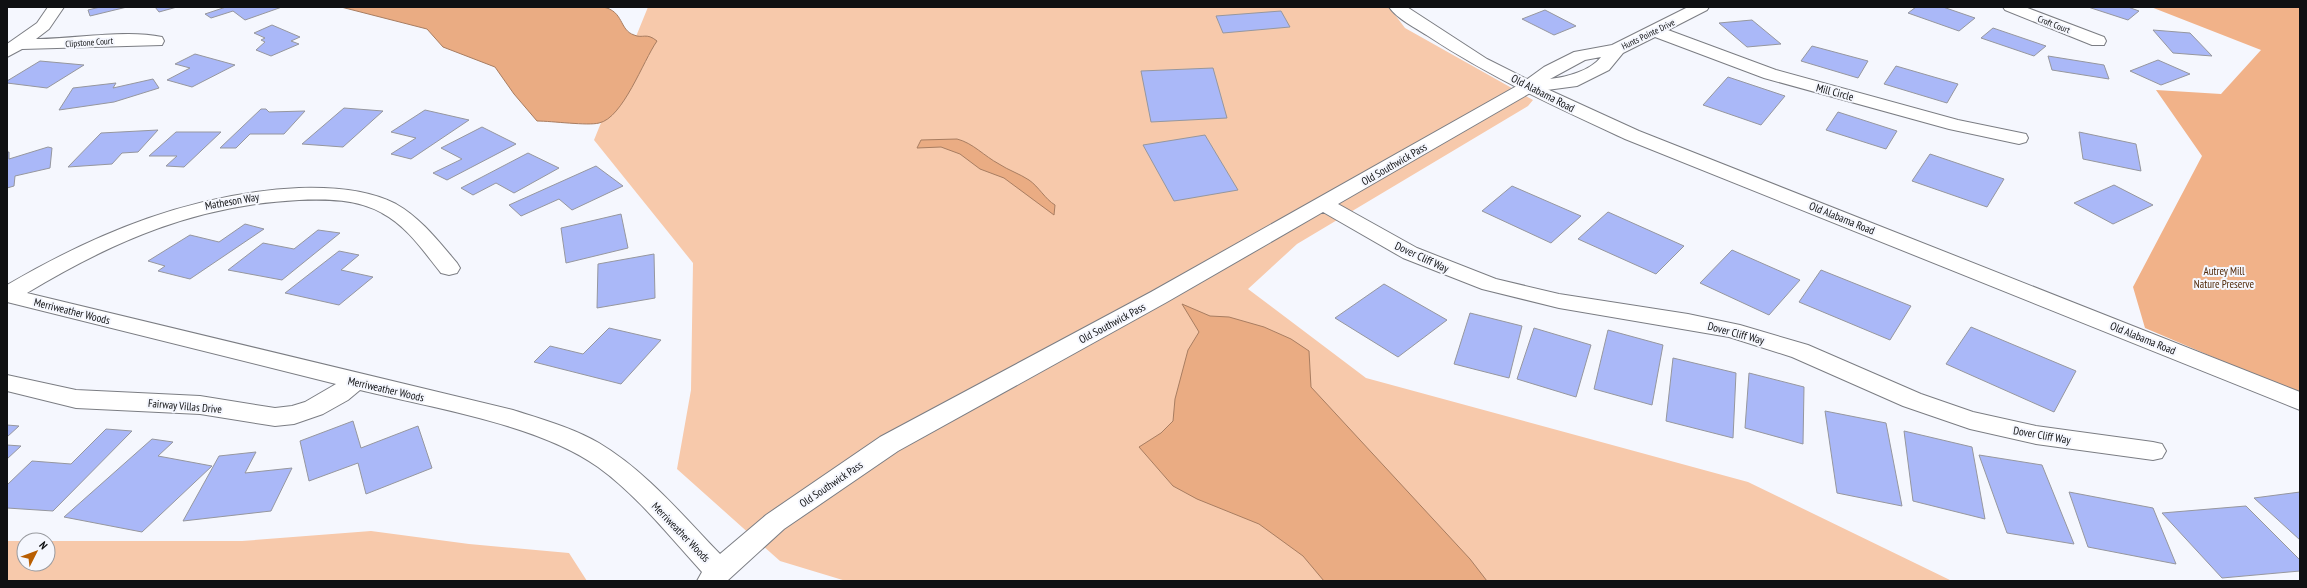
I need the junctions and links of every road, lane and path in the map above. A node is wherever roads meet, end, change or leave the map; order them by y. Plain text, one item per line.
1 (56, 7) edge
2 (1397, 7) edge
3 (1701, 7) edge
4 (2011, 7) edge
5 (1655, 31) junction
6 (156, 41) dead end
7 (2098, 41) dead end
8 (21, 44) junction
9 (7, 52) edge
10 (1528, 87) junction
11 (2019, 138) dead end
12 (1324, 204) junction
13 (449, 268) dead end
14 (7, 295) edge
15 (354, 382) junction
16 (7, 383) edge
17 (2300, 401) edge
18 (2152, 451) dead end
19 (715, 576) edge

1 - 8 street
2 - 10 street, Old Alabama Road
3 - 5 street, Hunts Pointe Drive
4 - 7 street, Croft Court
5 - 10 street, Hunts Pointe Drive
5 - 11 street, Mill Circle
6 - 8 street, Clipstone Court
8 - 9 street
10 - 12 street, Old Southwick Pass
10 - 17 street, Old Alabama Road
12 - 18 street, Dover Cliff Way
12 - 19 street, Old Southwick Pass
13 - 14 street, Matheson Way
14 - 15 street, Merriweather Woods
15 - 16 street, Fairway Villas Drive
15 - 19 street, Merriweather Woods

